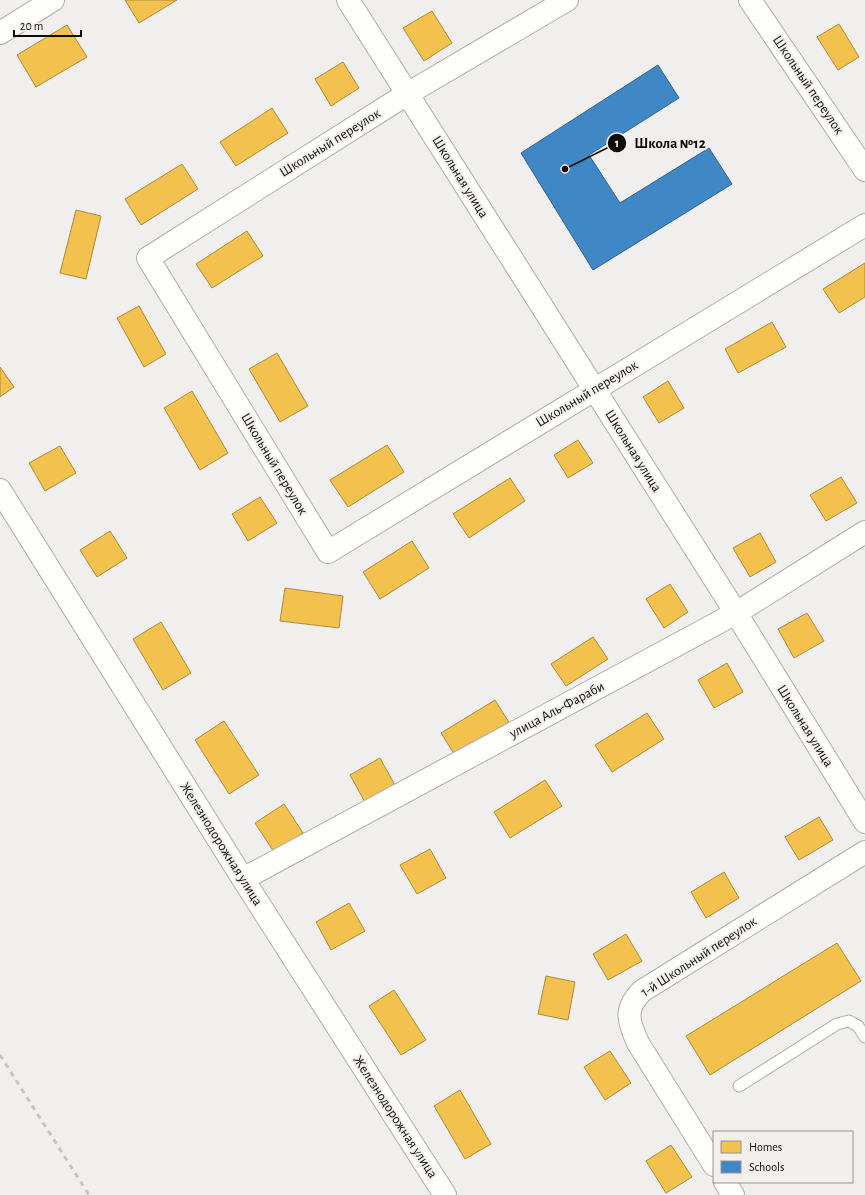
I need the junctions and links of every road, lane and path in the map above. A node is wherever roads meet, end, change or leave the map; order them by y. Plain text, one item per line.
1 (53, 0) edge
2 (348, 0) edge
3 (567, 0) edge
4 (750, 0) edge
5 (26, 7) edge
6 (0, 33) edge
7 (407, 94) junction
8 (865, 170) edge
9 (865, 224) edge
10 (594, 390) junction
11 (0, 490) edge
12 (865, 532) edge
13 (736, 613) junction
14 (865, 822) edge
15 (865, 852) edge
16 (243, 879) junction
17 (865, 1037) edge
18 (739, 1086) dead end
19 (713, 1163) edge
20 (726, 1183) edge
21 (445, 1195) edge
22 (733, 1195) edge

1 - 5 street
2 - 7 street, Школьная улица
3 - 7 street, Школьный переулок
4 - 8 street, Школьный переулок
5 - 6 street
7 - 10 street, Школьная улица
7 - 10 street, Школьный переулок
9 - 10 street, Школьный переулок
10 - 13 street, Школьная улица
11 - 16 street, Железнодорожная улица
12 - 13 street, улица Аль-Фараби
13 - 14 street, Школьная улица
13 - 16 street, улица Аль-Фараби
15 - 19 street, 1-й Школьный переулок
16 - 21 street, Железнодорожная улица
17 - 18 lane
20 - 22 street

